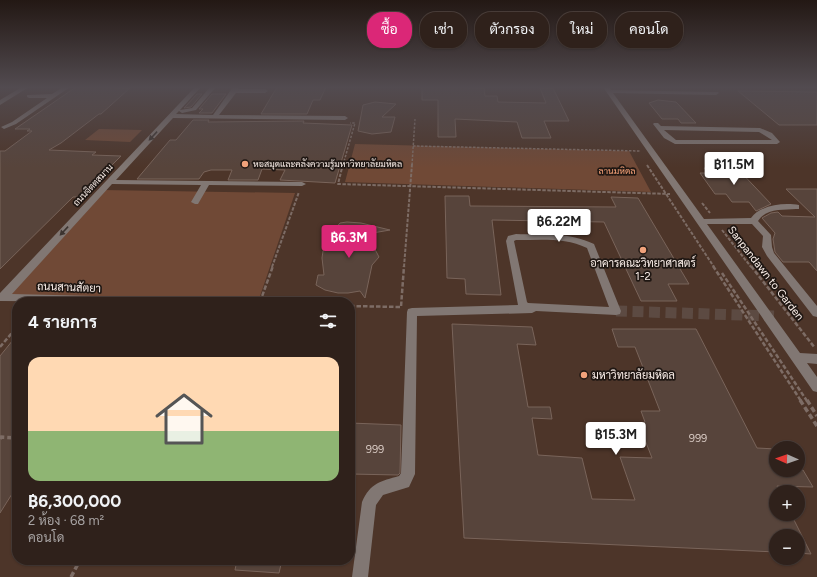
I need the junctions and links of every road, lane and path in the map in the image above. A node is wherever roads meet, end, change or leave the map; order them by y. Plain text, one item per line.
1 (27, 114) edge
2 (174, 114) joint
3 (628, 114) edge
4 (629, 114) edge
5 (215, 116) joint
6 (348, 119) joint
7 (415, 119) dead end
8 (2, 128) edge
9 (771, 136) joint
10 (634, 144) dead end
11 (413, 146) junction
12 (638, 150) junction
13 (642, 157) dead end
14 (646, 163) dead end
15 (110, 182) junction
16 (206, 183) junction
17 (302, 184) joint
18 (410, 186) junction
19 (666, 194) junction
20 (195, 202) dead end
21 (796, 207) dead end
22 (706, 221) junction
23 (754, 221) junction
24 (721, 228) dead end
25 (1, 297) edge
26 (12, 297) edge
27 (262, 297) edge
28 (355, 306) edge
29 (532, 309) junction
30 (817, 313) edge
31 (12, 333) edge
32 (0, 347) edge
33 (817, 350) edge
34 (801, 359) junction
35 (817, 359) edge
36 (817, 383) edge
37 (817, 416) edge
38 (817, 426) edge
39 (0, 438) edge
40 (12, 438) edge
41 (77, 565) edge
42 (71, 577) edge
43 (360, 577) edge

1 - 8 lane
2 - 5 lane
2 -> 15 lane, ถนนจิตตสมาน
3 - 34 lane
4 - 22 lane
5 - 6 lane
6 - 18 path
7 - 11 path
9 - 9 lane
10 - 12 path
11 - 12 path
11 - 18 path
12 - 13 path
14 - 19 path
15 - 16 lane
15 -> 25 lane, ถนนจิตตสมาน
16 - 17 lane
16 - 20 lane
17 - 27 path
18 - 19 path
18 - 28 path
19 - 37 path
19 - 38 path
21 - 23 lane
22 - 23 lane
22 - 34 lane
23 - 30 lane
24 - 33 path, Sanpandawn to Garden
25 - 26 lane, ถนนสานสัตยา
29 - 29 lane
29 - 43 lane
31 - 32 path
34 - 35 lane
34 - 36 lane
39 - 40 path
41 - 42 path

